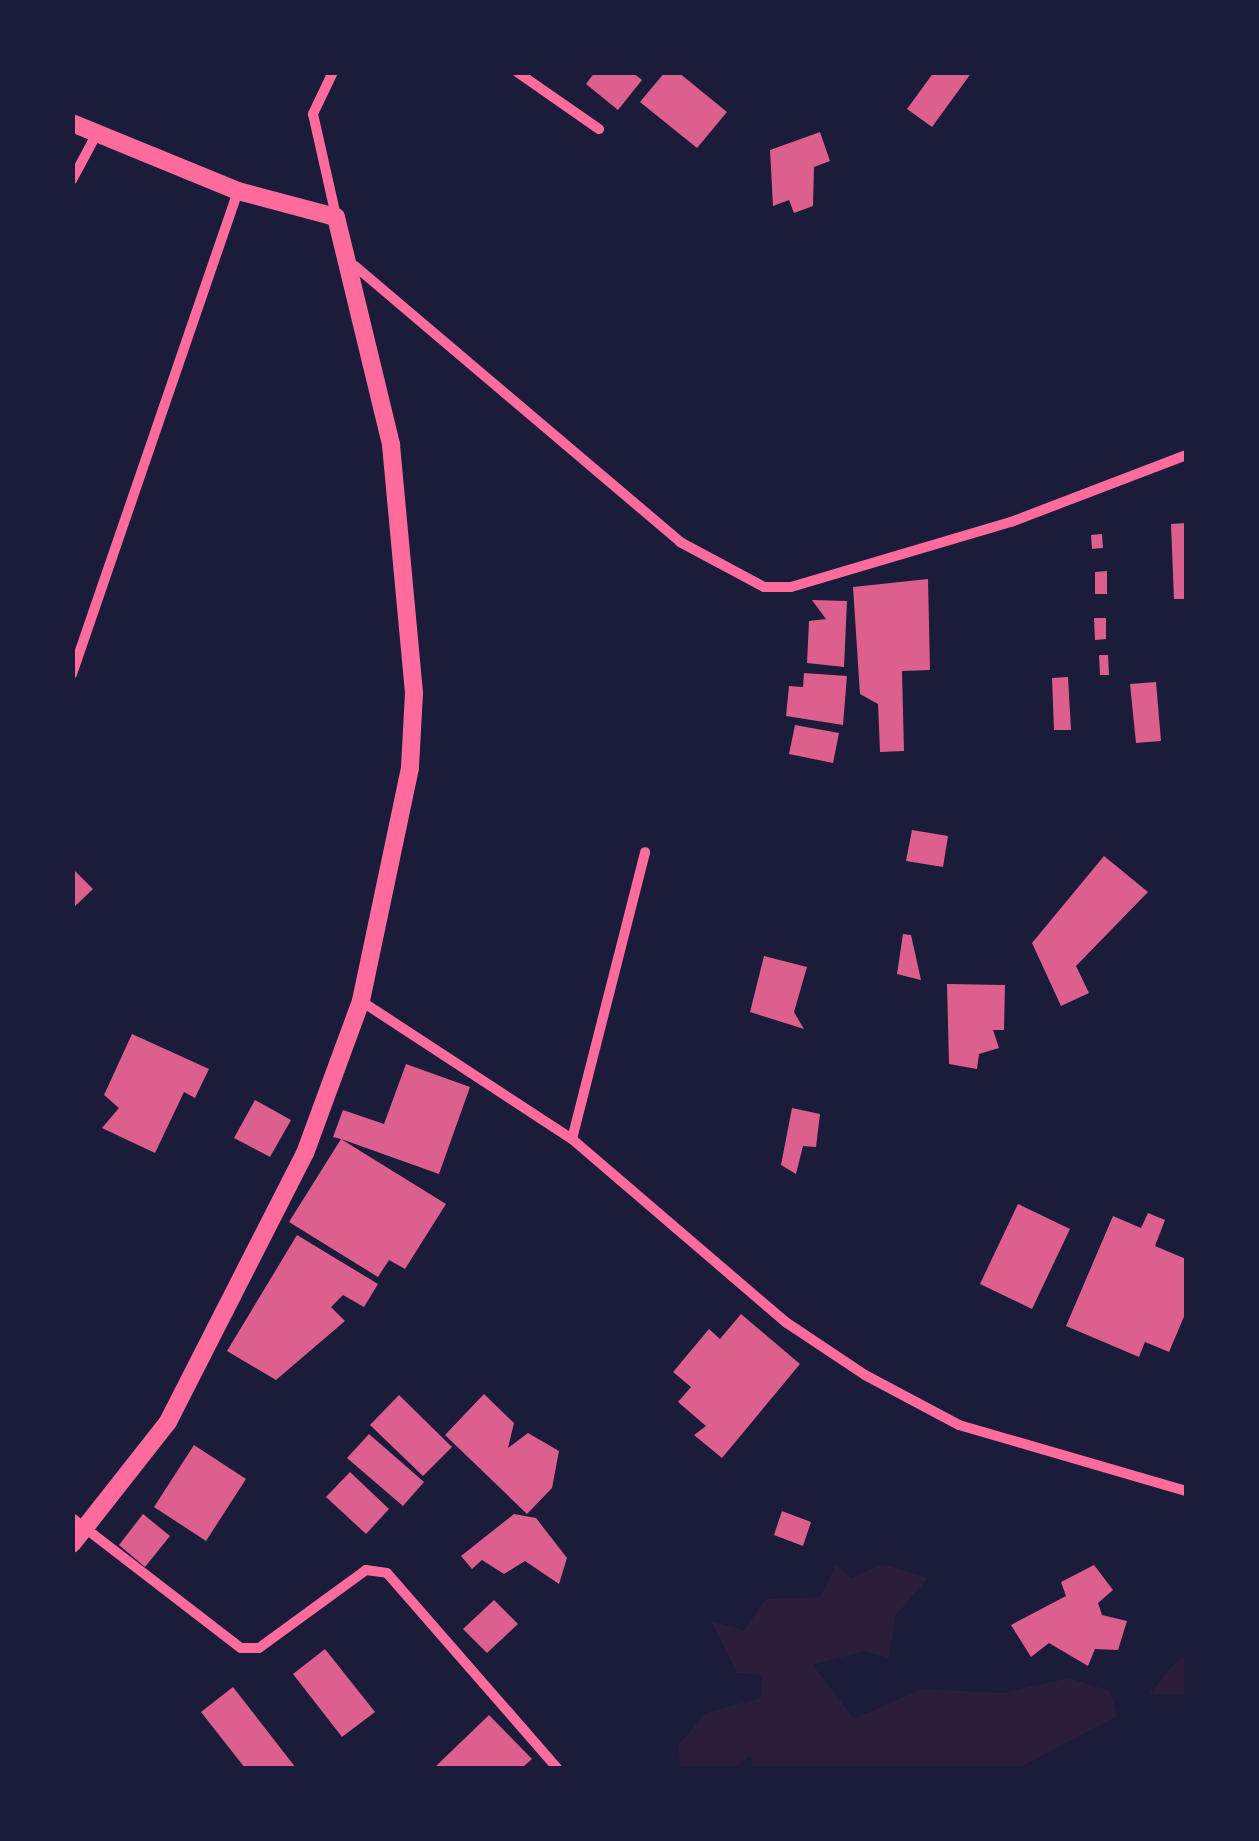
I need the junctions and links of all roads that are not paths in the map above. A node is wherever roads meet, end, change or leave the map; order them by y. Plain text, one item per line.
1 (333, 72) edge
2 (518, 72) edge
3 (72, 124) edge
4 (599, 130) dead end
5 (95, 137) junction
6 (72, 180) edge
7 (238, 191) junction
8 (336, 217) junction
9 (355, 266) junction
10 (1186, 454) edge
11 (72, 674) edge
12 (646, 852) dead end
13 (362, 1001) junction
14 (572, 1138) junction
15 (1186, 1492) edge
16 (72, 1518) edge
17 (88, 1529) junction
18 (72, 1544) edge
19 (556, 1768) edge

1 - 8 street
2 - 4 street
3 - 5 street
5 - 6 street
5 - 7 street
7 - 8 street
7 - 11 street
8 - 9 street
9 - 10 street
9 - 13 street
12 - 14 street
13 - 14 street
13 - 17 street
14 - 15 street
16 - 17 street
17 - 18 street
17 - 19 street

